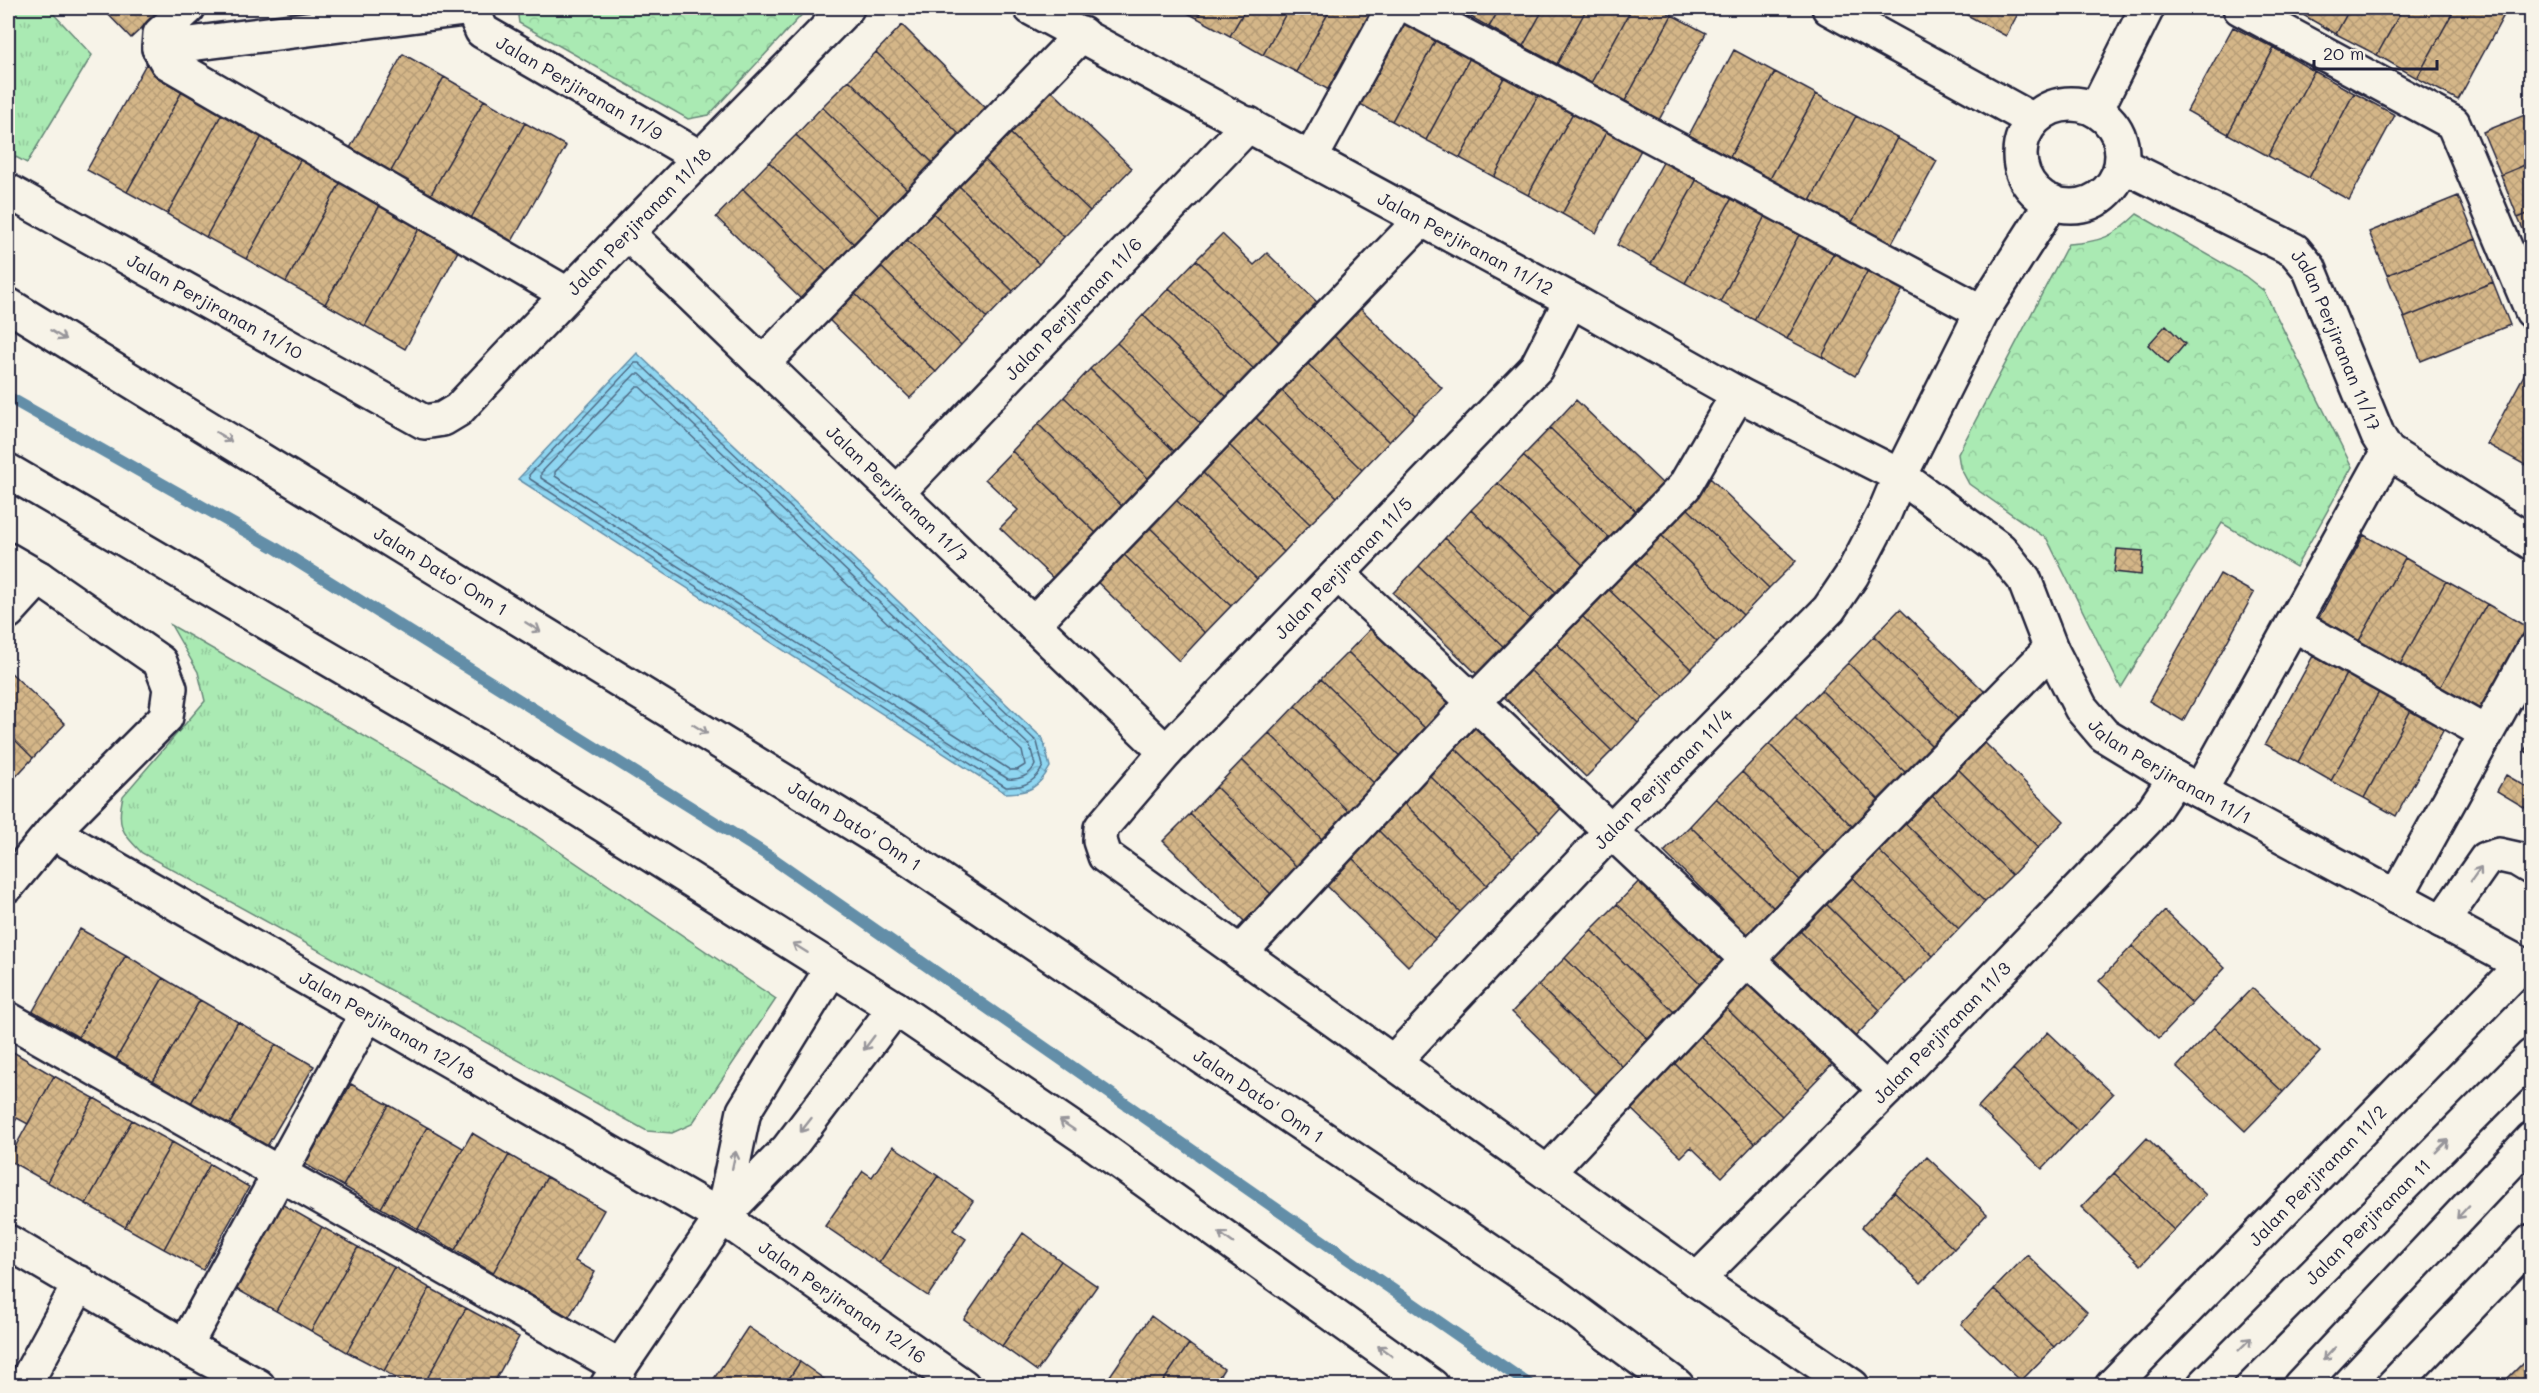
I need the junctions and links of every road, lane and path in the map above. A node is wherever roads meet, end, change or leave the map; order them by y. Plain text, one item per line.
1 (188, 8) edge
2 (472, 8) edge
3 (847, 8) edge
4 (1031, 8) edge
5 (1393, 8) edge
6 (1412, 8) edge
7 (1829, 8) edge
8 (2147, 8) edge
9 (2240, 8) edge
10 (1082, 34) junction
11 (159, 48) junction
12 (2096, 110) junction
13 (2033, 120) junction
14 (1249, 124) junction
15 (701, 158) junction
16 (1311, 158) junction
17 (2122, 165) junction
18 (8, 191) edge
19 (2052, 202) junction
20 (1422, 219) junction
21 (628, 234) junction
22 (567, 294) junction
23 (1571, 300) junction
24 (8, 305) edge
25 (2532, 311) edge
26 (1982, 312) junction
27 (762, 364) junction
28 (1738, 394) junction
29 (424, 422) joint
30 (2388, 452) junction
31 (8, 471) edge
32 (1900, 476) junction
33 (897, 494) junction
34 (2532, 543) edge
35 (8, 560) edge
36 (1338, 574) junction
37 (39, 578) junction
38 (8, 612) edge
39 (1033, 624) junction
40 (2293, 624) junction
41 (2051, 649) junction
42 (2532, 651) edge
43 (1473, 703) junction
44 (2486, 733) junction
45 (1166, 752) junction
46 (2188, 784) junction
47 (1612, 830) junction
48 (52, 832) junction
49 (2532, 868) edge
50 (8, 885) edge
51 (2396, 897) junction
52 (2442, 922) junction
53 (1240, 953) junction
54 (1748, 959) junction
55 (2527, 967) edge
56 (832, 968) junction
57 (895, 1008) junction
58 (368, 1014) junction
59 (8, 1019) edge
60 (2532, 1056) edge
61 (1394, 1061) junction
62 (1886, 1090) junction
63 (2532, 1139) edge
64 (1548, 1172) junction
65 (279, 1174) junction
66 (722, 1217) junction
67 (2532, 1241) edge
68 (8, 1242) edge
69 (1697, 1280) junction
70 (80, 1283) junction
71 (185, 1346) junction
72 (614, 1376) edge
73 (24, 1386) edge
74 (258, 1386) edge
75 (963, 1386) edge
76 (1432, 1386) edge
77 (1677, 1386) edge
78 (1852, 1386) edge
79 (2112, 1386) edge
80 (2204, 1386) edge
81 (2300, 1386) edge
82 (2393, 1386) edge

1 - 11 street
2 - 11 street
2 - 15 street, Jalan Perjiranan 11/9
3 - 15 street, Jalan Perjiranan 11/18
4 - 10 street, Jalan Perjiranan 11/12
5 - 16 street
6 - 26 street
7 - 13 street
8 - 12 street
9 - 25 street
10 - 14 street, Jalan Perjiranan 11/12
10 - 27 street
11 - 22 street
12 - 13 street
12 - 17 street
13 - 19 street
14 - 16 street, Jalan Perjiranan 11/12
14 - 33 street, Jalan Perjiranan 11/6
15 - 21 street, Jalan Perjiranan 11/18
16 - 20 street, Jalan Perjiranan 11/12
17 - 19 street
17 - 30 street, Jalan Perjiranan 11/17
18 - 29 street, Jalan Perjiranan 11/10
19 - 26 street, Jalan Perjiranan 11/4
20 - 23 street, Jalan Perjiranan 11/12
20 - 39 street
21 - 22 street, Jalan Perjiranan 11/18
21 - 27 street, Jalan Perjiranan 11/7
22 - 29 street, Jalan Perjiranan 11/18
23 - 28 street, Jalan Perjiranan 11/12
23 - 36 street, Jalan Perjiranan 11/5
24 -> 77 street, Jalan Dato' Onn 1
26 - 32 street, Jalan Perjiranan 11/4
27 - 33 street, Jalan Perjiranan 11/7
28 - 32 street, Jalan Perjiranan 11/12
28 - 43 street
30 - 34 street, Jalan Perjiranan 11/17
30 - 40 street, Jalan Perjiranan 11/3
56 -> 31 street
32 - 41 street, Jalan Perjiranan 11/1
32 - 47 street, Jalan Perjiranan 11/4
33 - 39 street, Jalan Perjiranan 11/7
35 - 37 street
36 - 43 street
36 - 45 street, Jalan Perjiranan 11/5
37 - 38 street
37 - 48 street
39 - 45 street, Jalan Perjiranan 11/7
40 - 44 street
40 - 46 street, Jalan Perjiranan 11/3
41 - 46 street, Jalan Perjiranan 11/1
41 - 54 street
42 - 44 street
43 - 47 street
43 - 53 street
44 - 51 street
45 - 53 street, Jalan Perjiranan 11/5
46 - 51 street, Jalan Perjiranan 11/1
46 - 62 street, Jalan Perjiranan 11/3
47 - 54 street
47 - 61 street, Jalan Perjiranan 11/4
48 - 50 street
48 - 58 street, Jalan Perjiranan 12/18
52 -> 49 street
51 - 52 street, Jalan Perjiranan 11/1
52 - 55 street, Jalan Perjiranan 11/1
53 - 61 street
54 - 62 street
54 - 64 street
55 - 79 street, Jalan Perjiranan 11/2
56 - 57 street
66 -> 56 street
57 -> 66 street
76 -> 57 street
58 - 65 street
58 - 66 street, Jalan Perjiranan 12/18
59 - 65 street
80 -> 60 street, Jalan Perjiranan 11
61 - 64 street
62 - 69 street, Jalan Perjiranan 11/3
63 -> 81 street
64 - 69 street
65 - 71 street
65 - 72 street
66 - 72 street
66 - 75 street, Jalan Perjiranan 12/16
67 - 82 street
68 - 70 street
69 - 78 street
70 - 71 street
70 - 73 street
71 - 74 street

